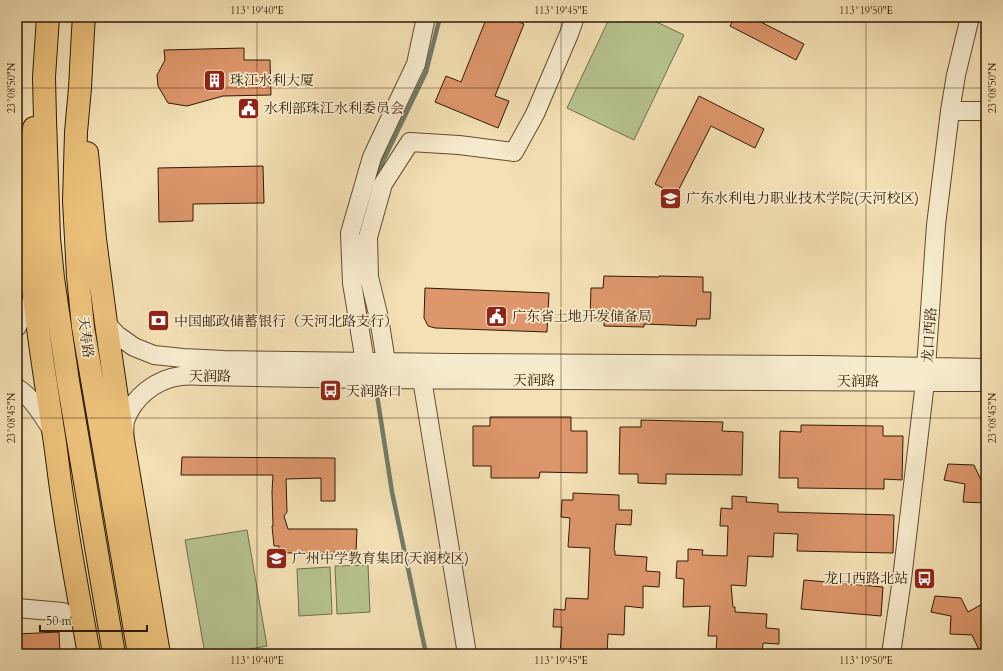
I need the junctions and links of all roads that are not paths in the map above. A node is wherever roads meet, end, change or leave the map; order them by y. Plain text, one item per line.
1 (48, 17) edge
2 (84, 17) edge
3 (426, 17) edge
4 (575, 17) edge
5 (970, 17) edge
6 (44, 77) junction
7 (80, 88) junction
8 (950, 110) junction
9 (986, 111) edge
10 (31, 263) junction
11 (106, 323) junction
12 (17, 327) edge
13 (986, 368) edge
14 (376, 369) junction
15 (926, 374) junction
16 (422, 379) junction
17 (986, 382) edge
18 (17, 388) edge
19 (54, 432) junction
20 (124, 446) junction
21 (17, 608) edge
22 (63, 612) dead end
23 (89, 654) edge
24 (114, 654) edge
25 (139, 654) edge
26 (159, 654) edge
27 (467, 654) edge
28 (891, 654) edge

1 - 6 highway, 天寿路
2 - 7 highway, 天寿路
3 - 14 street
4 - 14 street
5 - 8 street, 龙口西路
6 - 10 highway
6 - 24 highway, 天寿路
7 - 11 highway
7 - 25 highway, 天寿路
8 - 9 street
8 - 15 street, 龙口西路
10 - 12 street
10 - 19 highway
11 - 14 street, 天润路
11 - 20 highway
13 - 15 street, 天润路
14 - 15 street, 天润路
14 - 16 street, 天润路
14 - 20 street, 天润路
15 - 16 street, 天润路
15 - 17 street, 天润路
15 - 28 street, 龙口西路
16 - 27 street
18 - 19 street
19 - 23 highway
20 - 26 highway
21 - 22 street

